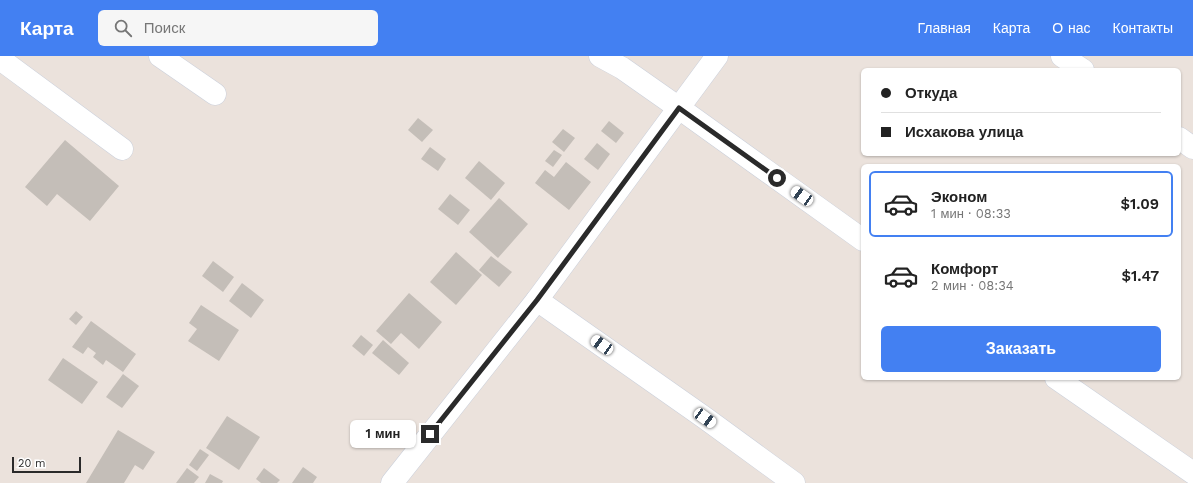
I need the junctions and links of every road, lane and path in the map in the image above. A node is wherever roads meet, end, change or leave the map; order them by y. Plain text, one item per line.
1 (160, 56) edge
2 (600, 56) edge
3 (717, 56) edge
4 (1062, 56) edge
5 (0, 59) edge
6 (1079, 68) edge
7 (215, 94) dead end
8 (679, 108) junction
9 (1181, 139) edge
10 (1193, 148) edge
11 (122, 149) dead end
12 (861, 239) edge
13 (537, 300) junction
14 (1059, 380) edge
15 (1193, 473) edge
16 (392, 483) edge
17 (794, 483) edge

1 - 7 street
2 - 8 street
3 - 8 street
4 - 6 street
5 - 11 street
8 - 12 street
8 - 13 street
9 - 10 street
13 - 16 street
13 - 17 street
14 - 15 street

